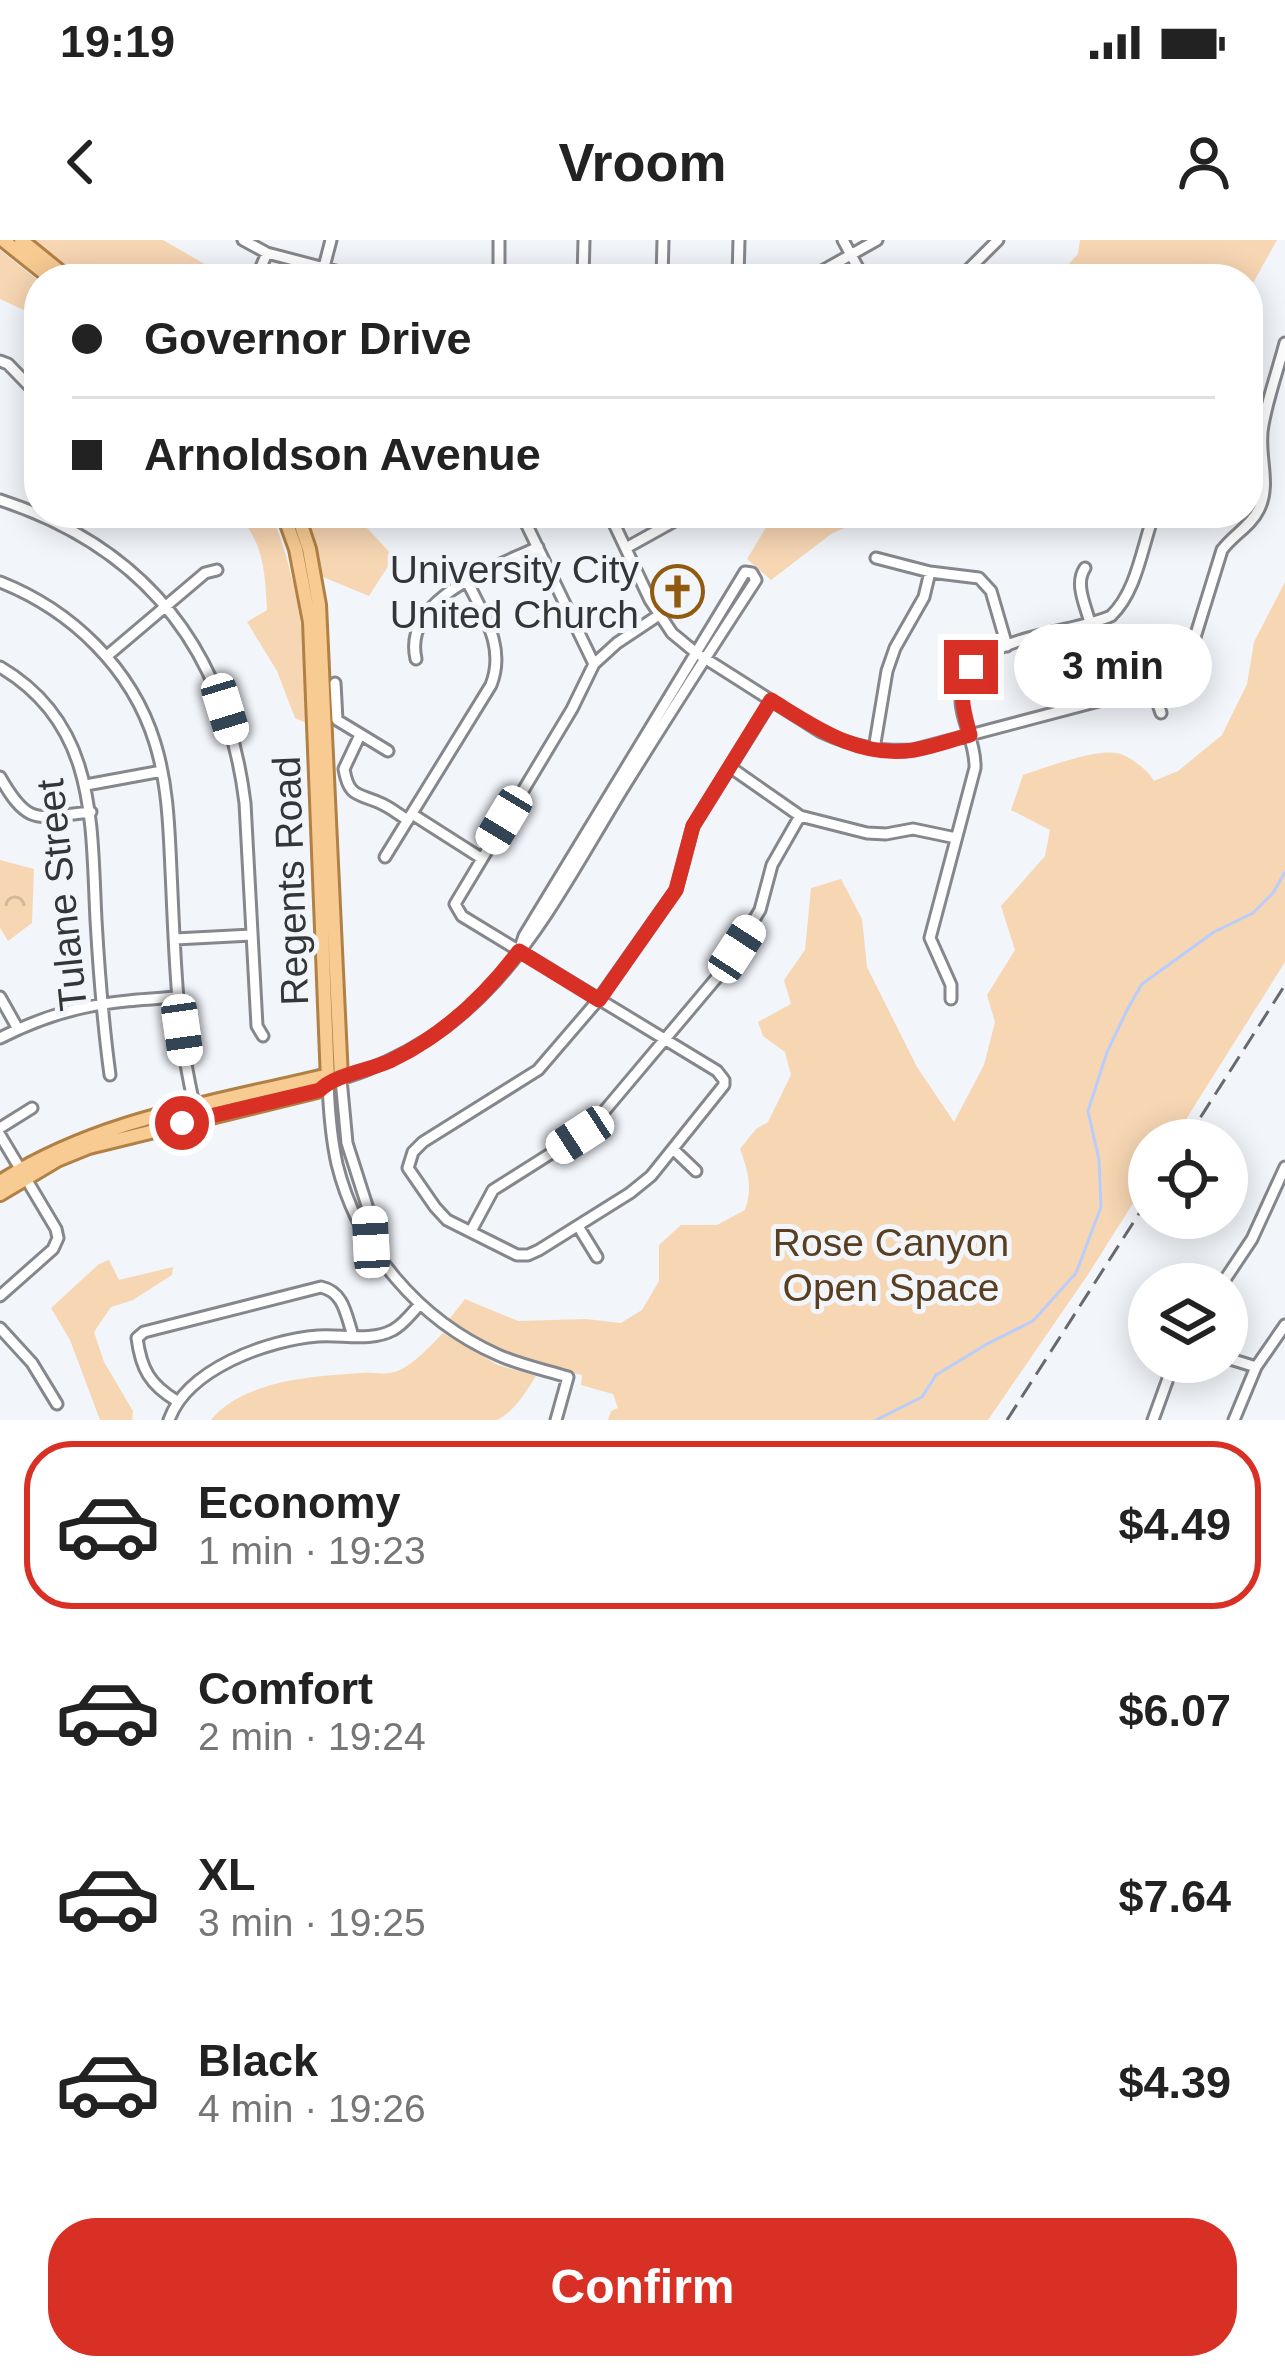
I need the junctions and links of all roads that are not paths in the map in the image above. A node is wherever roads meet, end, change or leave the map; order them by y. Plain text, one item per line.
1 (3, 240) edge
2 (21, 240) edge
3 (243, 240) edge
4 (843, 240) edge
5 (877, 240) edge
6 (998, 240) edge
7 (267, 253) junction
8 (851, 255) junction
9 (33, 264) edge
10 (51, 264) edge
11 (262, 264) edge
12 (312, 264) edge
13 (834, 264) edge
14 (856, 264) edge
15 (974, 264) edge
16 (1285, 343) edge
17 (0, 361) edge
18 (24, 380) edge
19 (1263, 423) edge
20 (71, 528) edge
21 (288, 528) edge
22 (302, 528) edge
23 (528, 528) edge
24 (616, 528) edge
25 (662, 528) edge
26 (1149, 528) edge
27 (1244, 528) edge
28 (538, 547) junction
29 (626, 548) junction
30 (876, 558) dead end
31 (1085, 568) dead end
32 (217, 570) dead end
33 (930, 572) junction
34 (0, 581) edge
35 (467, 581) junction
36 (165, 606) junction
37 (659, 615) junction
38 (1090, 623) junction
39 (1007, 646) junction
40 (107, 656) junction
41 (700, 656) junction
42 (416, 659) dead end
43 (595, 664) junction
44 (0, 667) edge
45 (335, 683) dead end
46 (1152, 687) junction
47 (771, 700) junction
48 (1161, 713) dead end
49 (360, 735) junction
50 (970, 735) junction
51 (874, 749) junction
52 (388, 751) dead end
53 (730, 767) junction
54 (162, 770) junction
55 (0, 777) edge
56 (86, 785) junction
57 (91, 812) junction
58 (800, 816) junction
59 (410, 817) junction
60 (956, 838) junction
61 (385, 857) dead end
62 (481, 858) junction
63 (252, 934) junction
64 (175, 939) junction
65 (519, 951) junction
66 (0, 997) edge
67 (177, 997) junction
68 (951, 999) dead end
69 (599, 1000) junction
70 (101, 1003) junction
71 (19, 1029) junction
72 (263, 1036) dead end
73 (0, 1038) edge
74 (665, 1039) junction
75 (110, 1076) dead end
76 (334, 1080) junction
77 (32, 1108) dead end
78 (196, 1113) junction
79 (0, 1131) edge
80 (673, 1150) junction
81 (1285, 1167) edge
82 (697, 1171) dead end
83 (23, 1173) junction
84 (0, 1182) edge
85 (0, 1194) edge
86 (578, 1226) junction
87 (471, 1232) junction
88 (597, 1257) dead end
89 (1236, 1263) edge
90 (0, 1296) edge
91 (420, 1304) junction
92 (1285, 1325) edge
93 (0, 1328) edge
94 (353, 1336) junction
95 (1248, 1365) edge
96 (1256, 1367) junction
97 (1166, 1383) edge
98 (177, 1401) junction
99 (57, 1404) dead end
100 (169, 1420) edge
101 (556, 1420) edge
102 (1153, 1420) edge
103 (1234, 1420) edge

1 - 9 main road
2 - 10 main road
3 - 7 street
4 - 8 street
5 - 8 street
6 - 15 street
7 - 11 street
7 - 12 street
8 - 13 street
8 - 14 street
16 - 19 street
17 - 18 street
20 - 36 street
21 - 76 main road, Regents Road
22 - 76 main road, Regents Road
23 - 28 street
24 - 29 street
25 - 29 street
26 - 38 street
27 - 46 street
28 - 35 street
28 - 43 street
29 - 37 street
30 - 33 street
31 - 38 street
32 - 36 street
33 - 39 street
33 - 51 street
34 - 40 street
35 - 42 street
35 - 59 street
36 - 40 street
36 - 63 street
37 - 41 street
37 - 43 street
38 - 39 street
39 - 50 street
40 - 54 street
41 - 41 street
41 - 47 street
41 - 65 street
43 - 62 street
44 - 56 street, Tulane Street
45 - 49 street
46 - 48 street
46 - 50 street
47 - 51 street
47 - 53 street
49 - 52 street
49 - 59 street
50 - 51 street
50 - 60 street
53 - 58 street
53 - 69 street
54 - 56 street
54 - 64 street
55 - 57 street
56 - 57 street, Tulane Street
57 - 70 street, Tulane Street
58 - 60 street
58 - 74 street
59 - 61 street
59 - 62 street
60 - 68 street
62 - 65 street
63 - 64 street
63 - 72 street
64 - 67 street
65 - 69 street
65 - 76 street
66 - 71 street
67 - 70 street
67 - 78 street
69 - 74 street
69 - 87 street
70 - 71 street
70 - 75 street, Tulane Street
71 - 73 street
74 - 80 street
74 - 87 street
76 - 78 main road
76 - 91 street, Regents Road
77 - 79 street
78 - 83 main road
79 - 83 street
80 - 82 street
80 - 86 street
81 - 89 street
83 - 84 main road
83 - 85 main road
83 - 90 street
86 - 87 street
86 - 88 street
91 - 94 street
91 - 101 street, Regents Road
92 - 96 street
93 - 99 street
94 - 98 street
94 - 98 street
95 - 96 street
96 - 103 street
97 - 102 street
98 - 100 street

